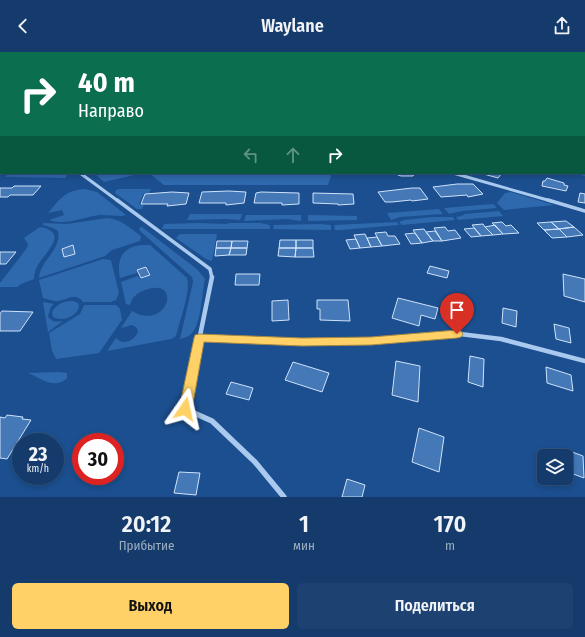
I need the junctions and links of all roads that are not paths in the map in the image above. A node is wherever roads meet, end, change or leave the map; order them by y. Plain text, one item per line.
1 (81, 174) edge
2 (456, 174) edge
3 (585, 211) edge
4 (199, 338) junction
5 (585, 361) edge
6 (284, 497) edge

1 - 4 street
2 - 3 street
4 - 5 street
4 - 6 street

